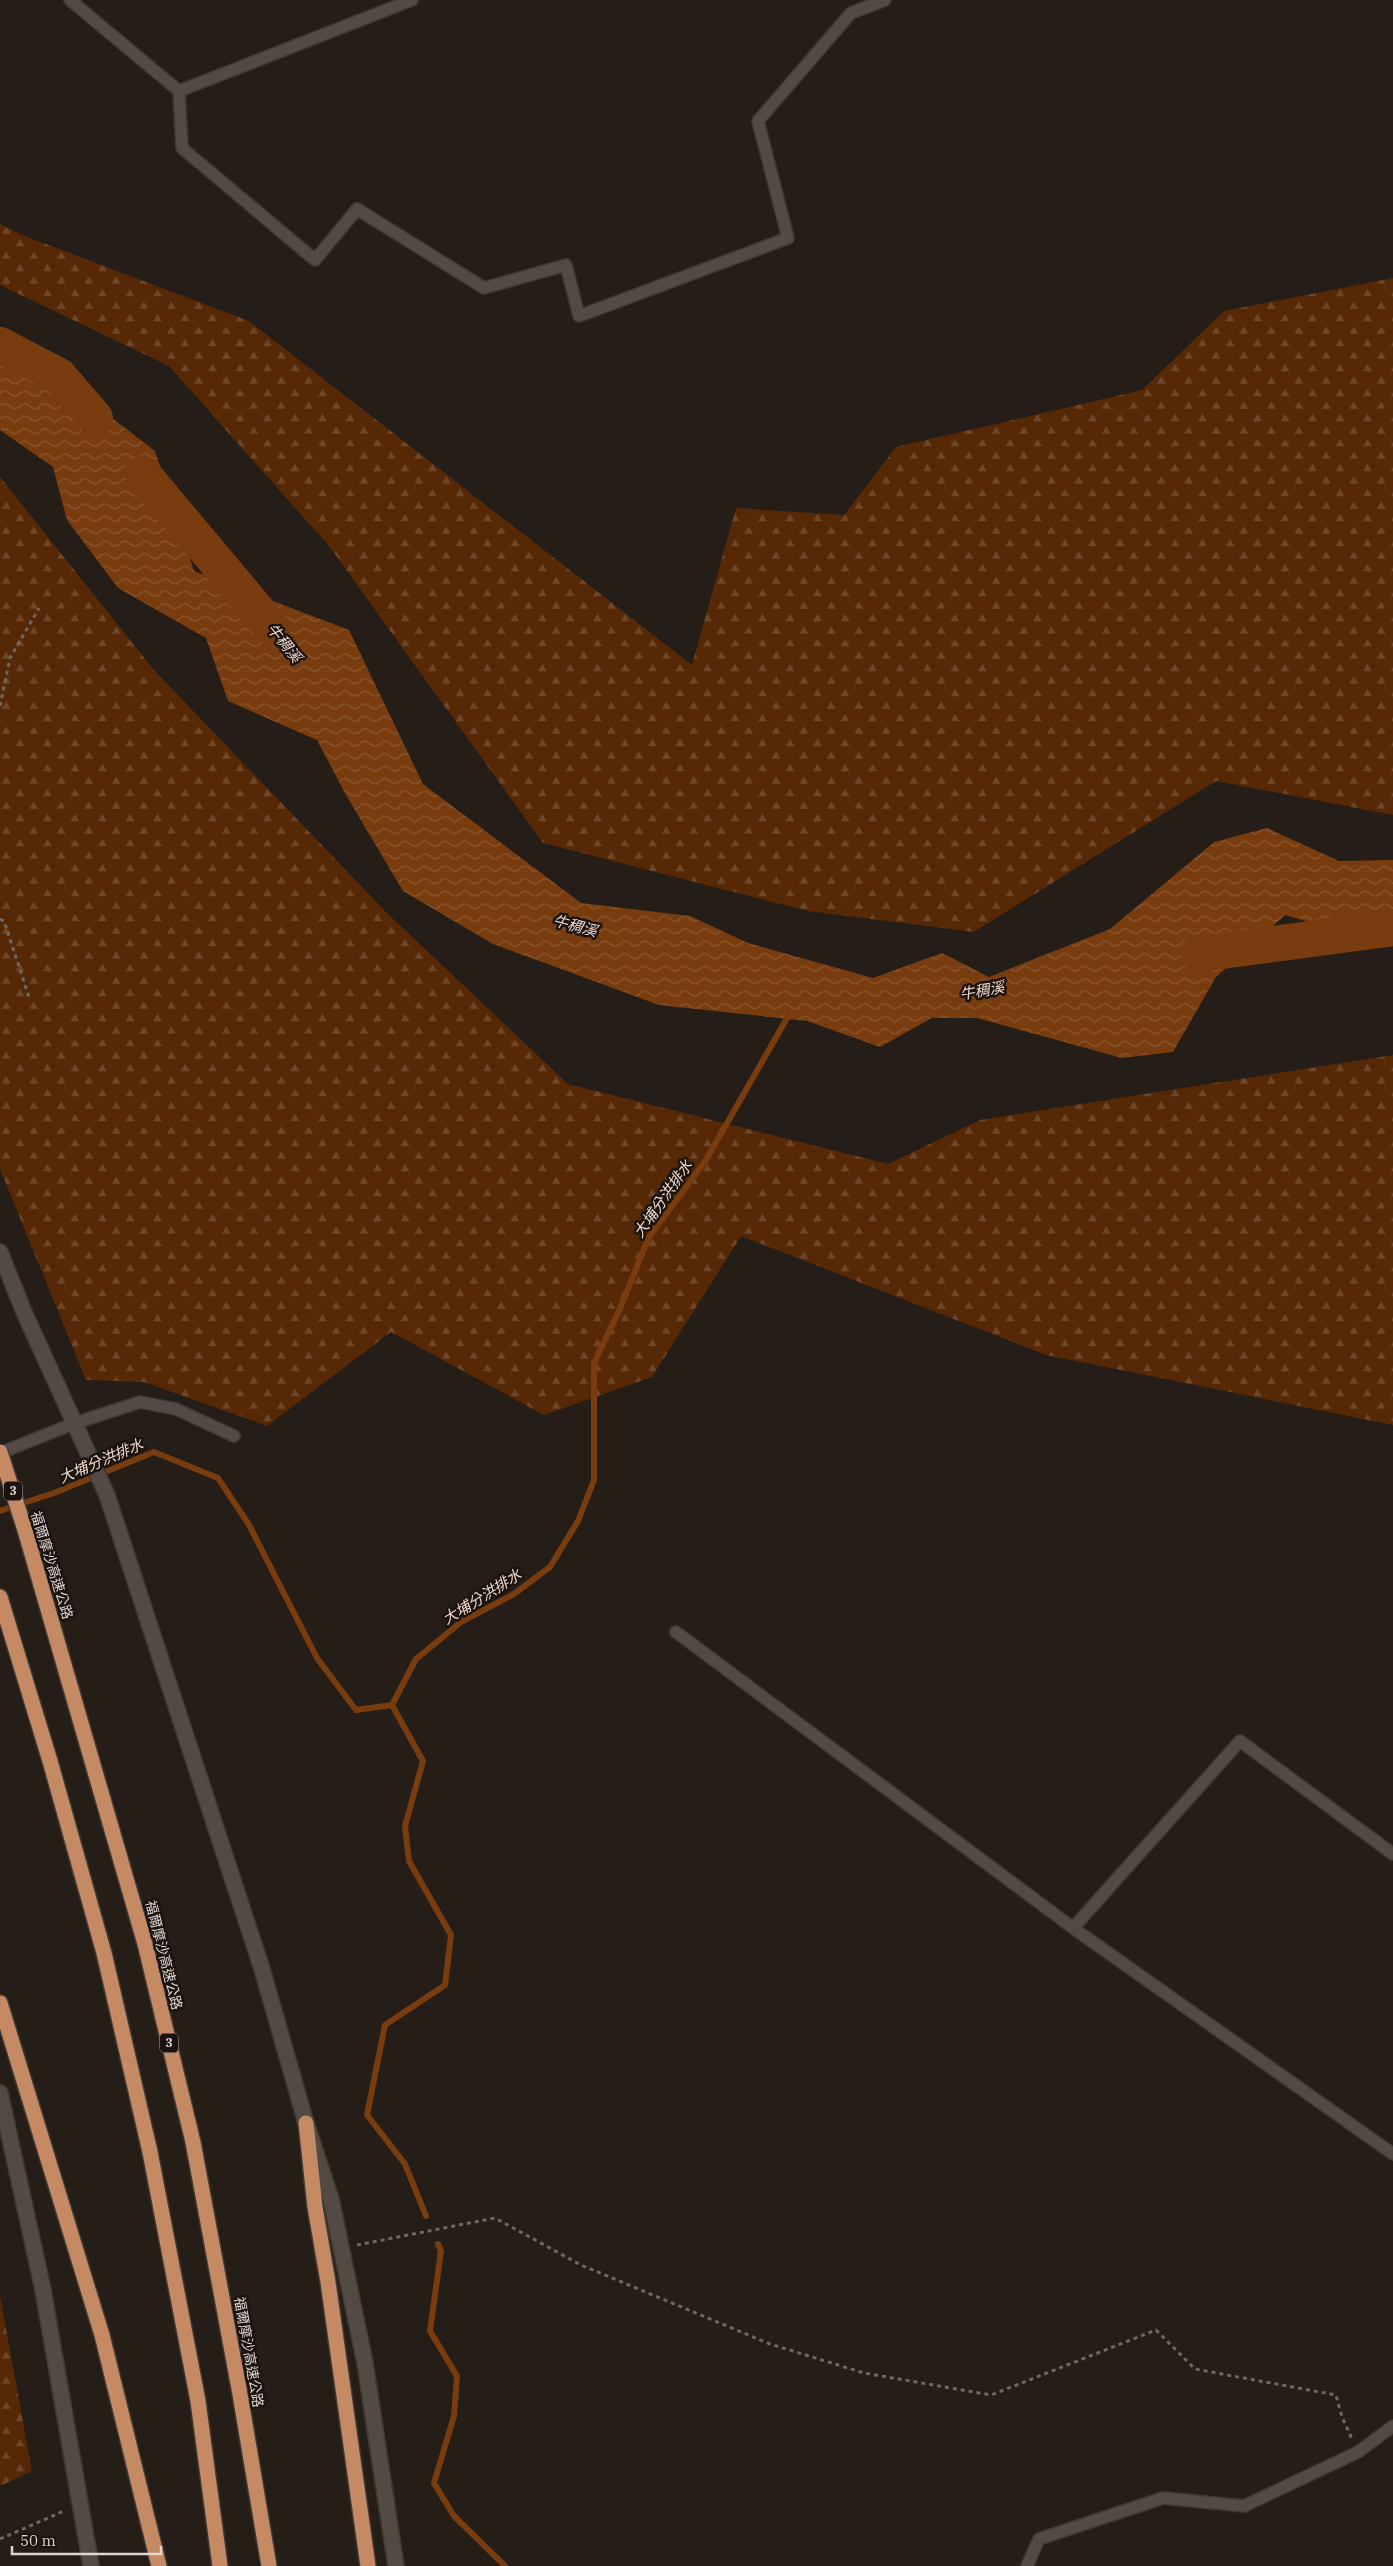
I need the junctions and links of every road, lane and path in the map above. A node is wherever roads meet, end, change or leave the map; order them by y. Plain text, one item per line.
1 (70, 0) edge
2 (412, 0) edge
3 (885, 0) edge
4 (179, 91) junction
5 (39, 608) dead end
6 (0, 706) edge
7 (0, 919) edge
8 (29, 997) dead end
9 (0, 1252) edge
10 (75, 1423) junction
11 (234, 1436) dead end
12 (0, 1452) edge
13 (0, 1597) edge
14 (676, 1632) dead end
15 (1393, 1854) edge
16 (1073, 1928) junction
17 (0, 2003) edge
18 (0, 2093) edge
19 (306, 2123) junction
20 (1393, 2154) edge
21 (342, 2248) junction
22 (1393, 2426) edge
23 (1358, 2452) junction
24 (80, 2504) junction
25 (0, 2538) edge
26 (91, 2566) edge
27 (159, 2566) edge
28 (220, 2566) edge
29 (269, 2566) edge
30 (368, 2566) edge
31 (396, 2566) edge
32 (1027, 2566) edge

1 - 4 lane
2 - 4 lane
3 - 4 lane
5 - 6 path
7 - 8 path
9 - 10 street
10 - 11 lane
10 - 12 lane
10 - 19 street
12 - 29 highway, 福爾摩沙高速公路 / 3, bridge
13 - 28 highway
14 - 16 lane
15 - 16 lane
16 - 20 lane
17 - 27 highway
18 - 24 street
19 - 21 street
19 - 30 highway
21 - 23 path
21 - 31 street
22 - 23 lane
23 - 32 lane
24 - 25 path
24 - 26 street

